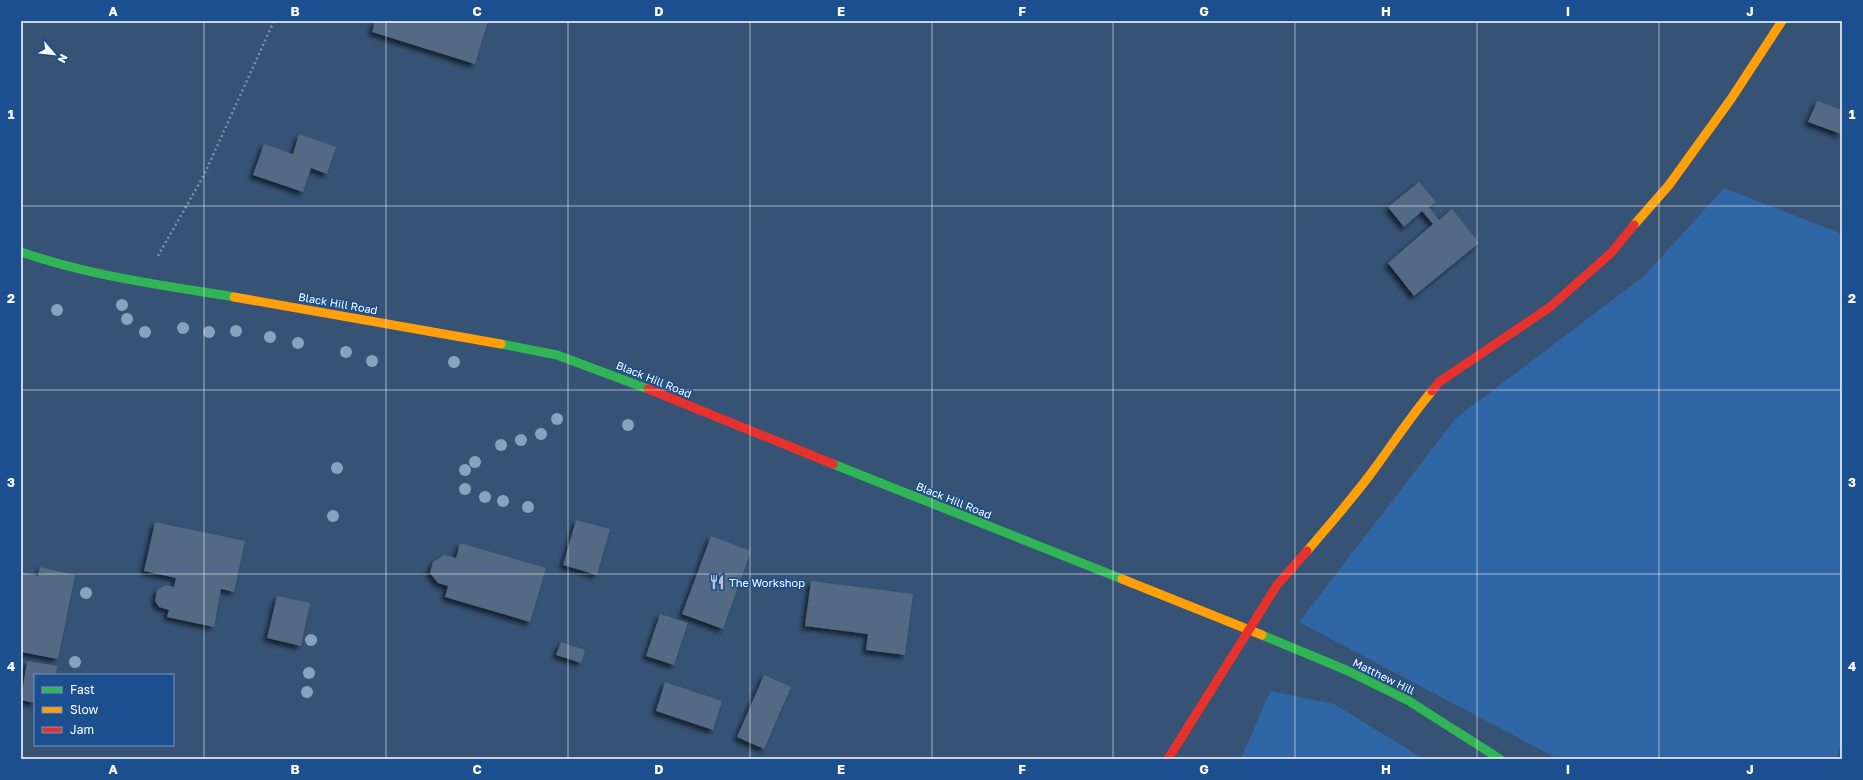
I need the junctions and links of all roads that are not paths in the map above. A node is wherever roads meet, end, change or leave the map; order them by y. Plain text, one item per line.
1 (1782, 21) edge
2 (21, 252) edge
3 (1249, 629) junction
4 (1168, 759) edge
5 (1500, 759) edge

1 - 3 street
2 - 3 street, Black Hill Road
3 - 4 street
3 - 5 street, Matthew Hill

